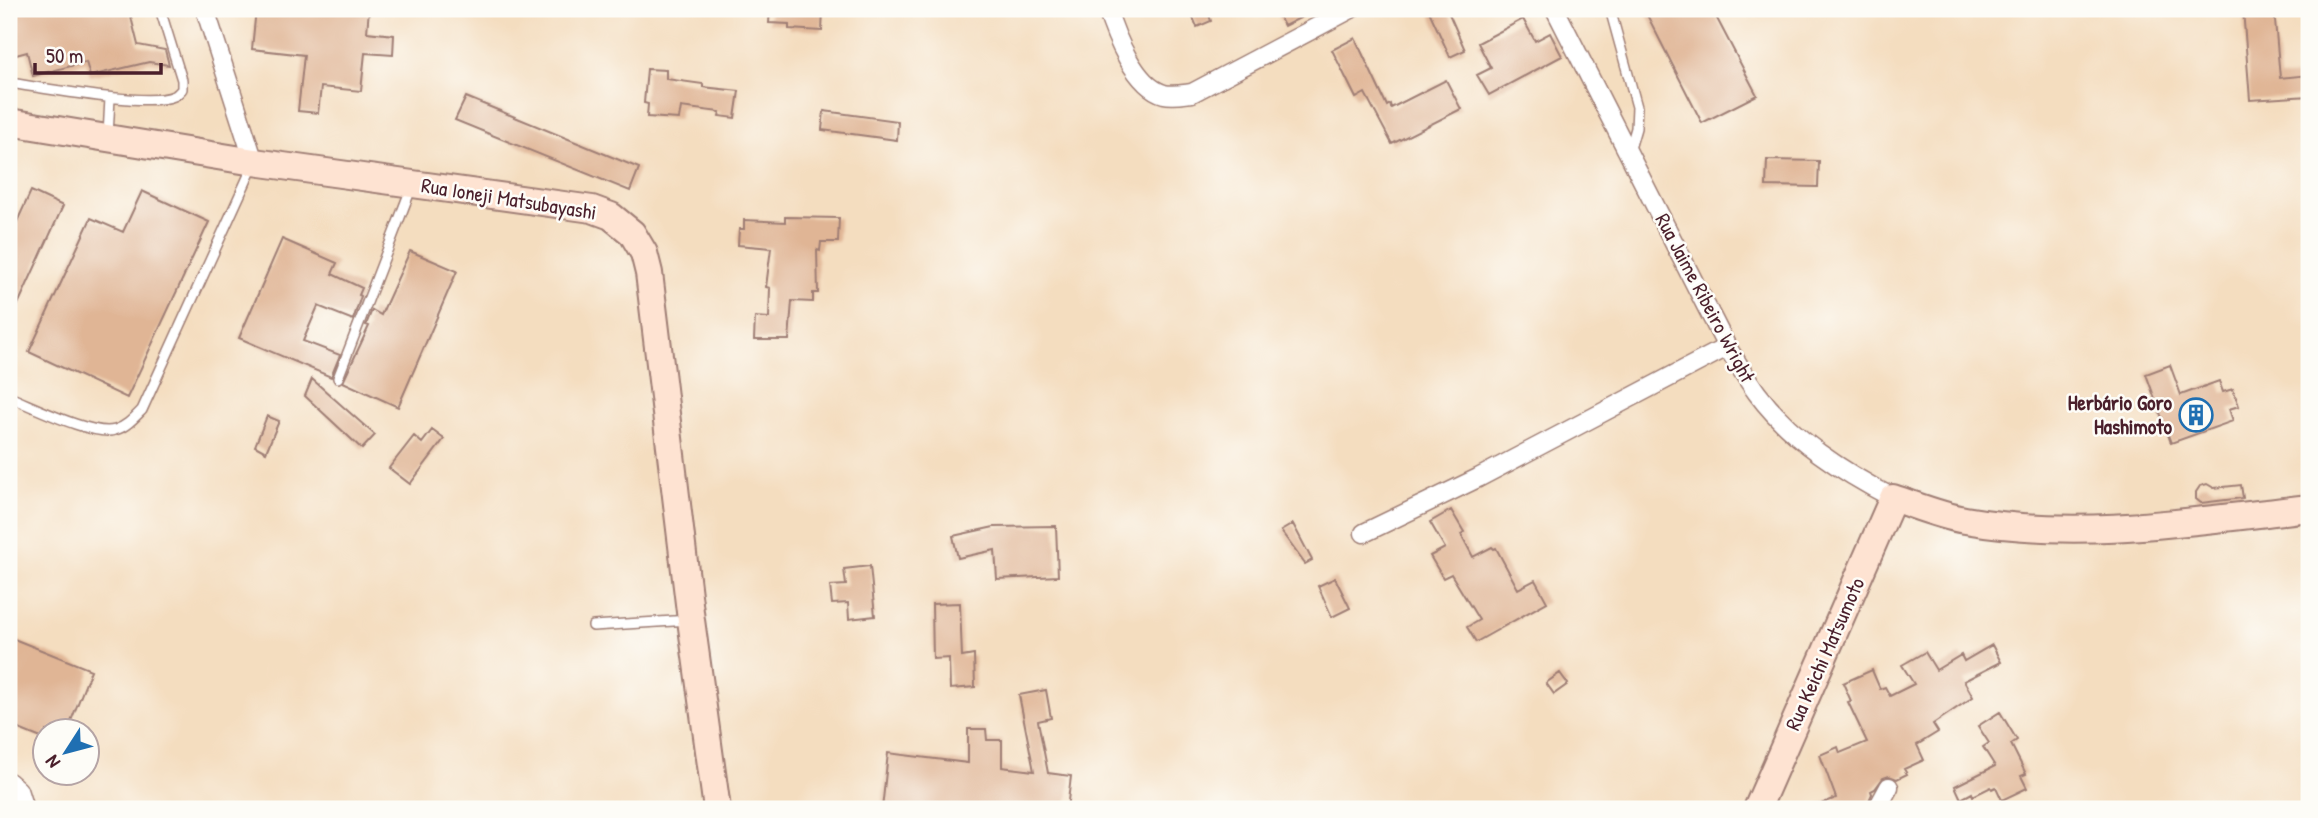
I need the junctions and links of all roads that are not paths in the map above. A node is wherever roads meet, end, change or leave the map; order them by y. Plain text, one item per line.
1 (160, 9) edge
2 (205, 9) edge
3 (1107, 9) edge
4 (1352, 9) edge
5 (1555, 9) edge
6 (1610, 9) edge
7 (9, 83) edge
8 (110, 98) junction
9 (9, 122) edge
10 (108, 138) junction
11 (1629, 154) junction
12 (254, 162) junction
13 (413, 184) junction
14 (1727, 347) junction
15 (338, 378) dead end
16 (9, 397) edge
17 (1893, 499) junction
18 (2309, 508) edge
19 (1364, 533) dead end
20 (691, 620) junction
21 (593, 626) dead end
22 (9, 782) edge
23 (1889, 788) dead end
24 (24, 809) edge
25 (717, 809) edge
26 (1757, 809) edge
27 (1877, 809) edge

1 - 8 lane
2 - 12 street
3 - 4 street
5 - 11 street, Rua Jaime Ribeiro Wright
6 - 11 lane
7 - 8 lane
8 - 10 lane
9 - 10 main road, Rua Ioneji Matsubayashi
10 - 12 main road, Rua Ioneji Matsubayashi
11 - 14 street, Rua Jaime Ribeiro Wright
12 - 13 main road, Rua Ioneji Matsubayashi
12 - 16 lane
13 - 15 lane
13 - 20 main road, Rua Ioneji Matsubayashi
14 - 17 street, Rua Jaime Ribeiro Wright
14 - 19 street
17 - 18 main road, Rua Jaime Ribeiro Wright
17 - 26 main road, Rua Keichi Matsumoto
20 - 21 lane
20 - 25 main road, Rua Ioneji Matsubayashi
22 - 24 street
23 - 27 street

